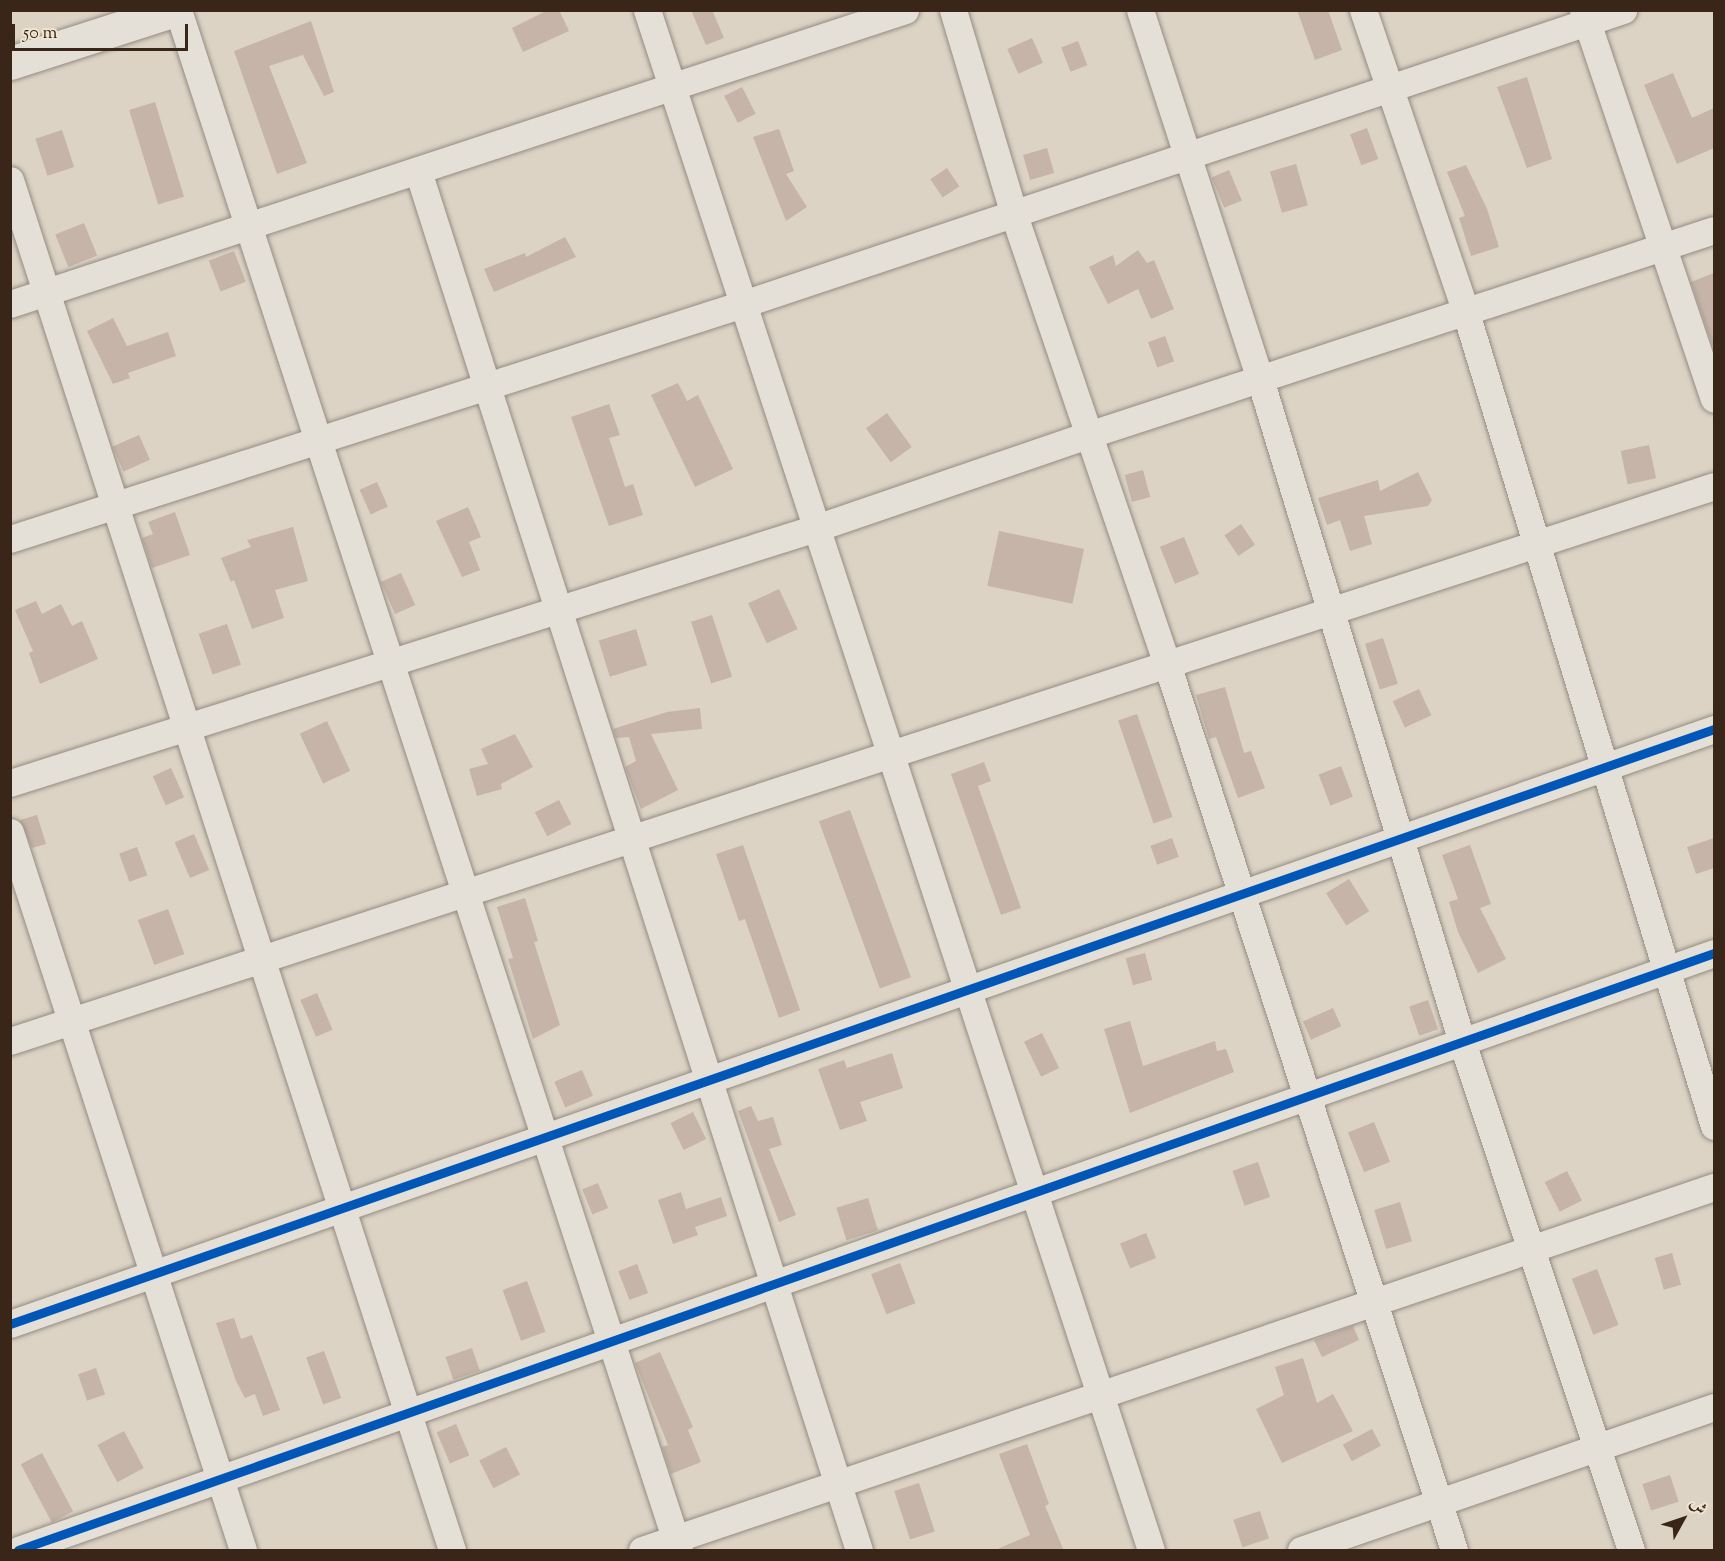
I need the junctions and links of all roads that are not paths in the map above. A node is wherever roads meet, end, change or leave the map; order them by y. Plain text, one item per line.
1 (176, 10) edge
2 (646, 10) edge
3 (905, 10) edge
4 (953, 10) edge
5 (1140, 10) edge
6 (1363, 10) edge
7 (1623, 10) edge
8 (1585, 16) edge
9 (10, 63) edge
10 (672, 87) junction
11 (1391, 89) junction
12 (1189, 158) junction
13 (418, 171) junction
14 (10, 180) edge
15 (1014, 215) junction
16 (250, 226) junction
17 (1714, 230) edge
18 (1662, 248) junction
19 (46, 293) junction
20 (10, 304) edge
21 (743, 304) junction
22 (1466, 313) junction
23 (1260, 379) junction
24 (487, 386) junction
25 (1714, 399) edge
26 (1088, 435) junction
27 (319, 439) junction
28 (1714, 486) edge
29 (115, 504) junction
30 (816, 528) junction
31 (10, 538) edge
32 (1535, 545) junction
33 (558, 609) junction
34 (1332, 611) junction
35 (391, 662) junction
36 (1167, 664) junction
37 (186, 726) junction
38 (1714, 729) edge
39 (891, 755) junction
40 (1604, 768) junction
41 (10, 783) edge
42 (10, 832) edge
43 (1403, 838) junction
44 (632, 839) junction
45 (466, 893) junction
46 (1240, 895) junction
47 (1714, 953) edge
48 (261, 959) junction
49 (1666, 970) junction
50 (968, 990) junction
51 (72, 1021) junction
52 (10, 1041) edge
53 (1462, 1042) junction
54 (709, 1080) junction
55 (1309, 1096) junction
56 (1714, 1126) edge
57 (545, 1137) junction
58 (1714, 1187) edge
59 (1034, 1192) junction
60 (342, 1209) junction
61 (1530, 1249) junction
62 (153, 1274) junction
63 (774, 1284) junction
64 (1376, 1301) junction
65 (10, 1324) edge
66 (612, 1342) junction
67 (1100, 1394) junction
68 (1714, 1407) edge
69 (408, 1413) junction
70 (1594, 1447) junction
71 (220, 1479) junction
72 (838, 1483) junction
73 (1438, 1500) junction
74 (10, 1537) edge
75 (677, 1544) edge
76 (16, 1551) edge
77 (243, 1551) edge
78 (452, 1551) edge
79 (642, 1551) edge
80 (859, 1551) edge
81 (1151, 1551) edge
82 (1301, 1551) edge
83 (1455, 1551) edge
84 (1631, 1551) edge

1 - 9 main road
1 - 16 street
2 - 10 street
3 - 10 street
4 - 15 street
5 - 12 street
6 - 11 street
7 - 8 street
8 - 11 street
8 - 18 street
10 - 13 street
10 - 21 street
11 - 12 street
11 - 22 street
12 - 15 street
12 - 23 street
13 - 16 street
13 - 24 street
14 - 19 street
15 - 21 street
15 - 26 street
16 - 19 street
16 - 27 street
17 - 18 street
18 - 22 street
18 - 25 street
19 - 20 street
19 - 29 street
21 - 24 street
21 - 30 street
22 - 23 street
22 - 32 street
23 - 26 street
23 - 34 street
24 - 27 street
24 - 33 street
26 - 30 street
26 - 36 street
27 - 29 street
27 - 35 street
28 - 32 street
29 - 31 street
29 - 37 street
30 - 33 street
30 - 39 street
32 - 34 street
32 - 40 street
33 - 35 street
33 - 44 street
34 - 36 street
34 - 43 street
35 - 37 street
35 - 45 street
36 - 39 street
36 - 46 street
37 - 41 street
37 - 48 street
38 - 40 street
39 - 44 street
39 - 50 street
40 - 43 street
40 - 49 street
42 - 51 street
43 - 46 street
43 - 53 street
44 - 45 street
44 - 54 street
45 - 48 street
45 - 57 street
46 - 50 street
46 - 55 street
47 - 49 street
48 - 51 street
48 - 60 street
49 - 53 street
49 - 56 street
50 - 54 street
50 - 59 street
51 - 52 street
51 - 62 street
53 - 55 street
53 - 61 street
54 - 57 street
54 - 63 street
55 - 59 street
55 - 64 street
57 - 60 street
57 - 66 street
58 - 61 street
59 - 63 street
59 - 67 street
60 - 62 street
60 - 69 street
61 - 64 street
61 - 70 street
62 - 65 street
62 - 71 street
63 - 66 street
63 - 72 street
64 - 67 street
64 - 73 street
66 - 69 street
66 - 75 street
67 - 72 street
67 - 81 street
68 - 70 street
69 - 71 street
69 - 78 street
70 - 73 street
70 - 84 street
71 - 76 street
71 - 77 street
72 - 75 street
72 - 80 street
73 - 82 street
73 - 83 street
74 - 76 street
75 - 79 street

